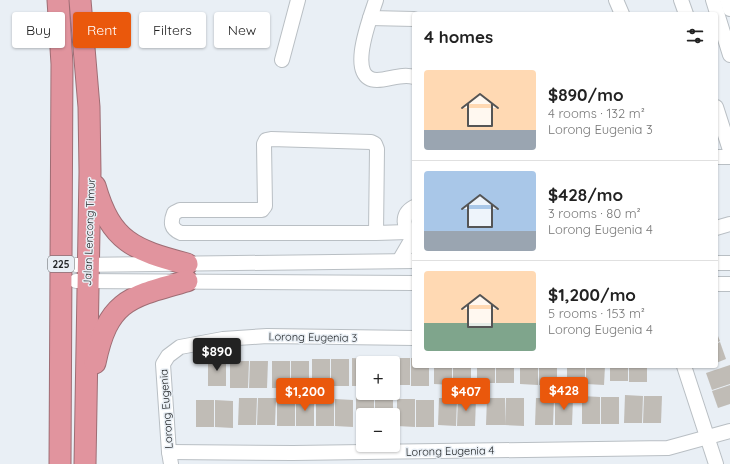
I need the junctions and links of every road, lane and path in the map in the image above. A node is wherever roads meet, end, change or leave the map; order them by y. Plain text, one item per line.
1 (58, 0) edge
2 (80, 0) edge
3 (298, 0) edge
4 (376, 0) edge
5 (616, 0) edge
6 (713, 0) edge
7 (727, 0) edge
8 (730, 9) edge
9 (621, 12) edge
10 (717, 12) edge
11 (718, 16) edge
12 (370, 18) junction
13 (412, 19) edge
14 (730, 55) edge
15 (282, 60) dead end
16 (62, 64) junction
17 (412, 76) edge
18 (718, 114) edge
19 (730, 150) edge
20 (718, 157) edge
21 (730, 157) edge
22 (90, 172) junction
23 (412, 208) edge
24 (730, 224) edge
25 (718, 227) edge
26 (376, 233) junction
27 (412, 235) edge
28 (399, 261) junction
29 (412, 261) edge
30 (718, 263) edge
31 (730, 263) edge
32 (82, 273) junction
33 (187, 273) junction
34 (412, 283) edge
35 (718, 284) edge
36 (730, 284) edge
37 (412, 338) edge
38 (168, 356) joint
39 (685, 368) edge
40 (86, 404) junction
41 (730, 431) edge
42 (708, 438) junction
43 (170, 458) edge
44 (60, 464) edge
45 (69, 464) edge
46 (85, 464) edge
47 (716, 464) edge

1 - 16 highway, 225
2 - 22 highway, Jalan Lencong Timur / 225
3 - 15 street
4 - 12 street
5 - 9 street
6 - 10 street
7 - 8 street
11 - 14 street
12 - 13 street
12 - 17 street
16 - 32 highway, 225
16 - 44 highway, 225
18 - 19 street
20 - 21 street
22 - 32 highway, Jalan Lencong Timur / 225
22 - 33 highway
23 - 27 street
24 - 25 street
26 - 26 street
26 - 27 street
27 - 28 street
28 - 29 street
28 - 33 street
30 - 31 street
32 - 33 street
32 - 40 highway, Jalan Lencong Timur / 225
32 - 45 highway, 225
33 - 34 street
33 - 40 highway
35 - 36 street
37 - 38 street, Lorong Eugenia 3
38 - 43 street, Lorong Eugenia
39 - 42 street
40 - 46 highway, Jalan Lencong Timur / 225
41 - 42 street, Lorong Eugenia 4
42 - 43 street, Lorong Eugenia 4
42 - 47 street

